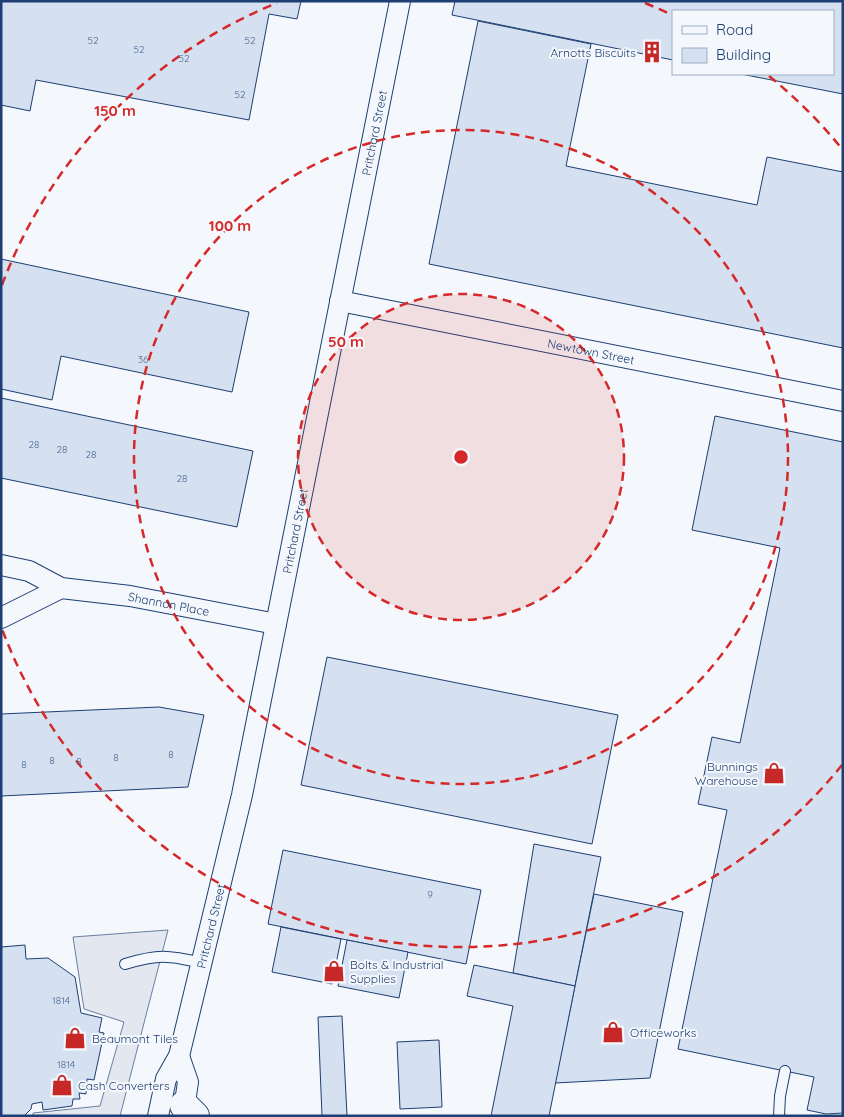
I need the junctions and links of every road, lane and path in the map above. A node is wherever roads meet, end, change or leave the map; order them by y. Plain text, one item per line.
1 (400, 1) edge
2 (340, 300) junction
3 (843, 401) edge
4 (1, 565) edge
5 (61, 588) junction
6 (1, 618) edge
7 (276, 624) junction
8 (125, 964) dead end
9 (202, 964) junction
10 (179, 1056) junction
11 (785, 1071) dead end
12 (188, 1112) edge
13 (158, 1116) edge
14 (779, 1116) edge

1 - 2 street, Pritchard Street
2 - 3 street, Newtown Street
2 - 7 street, Pritchard Street
4 - 5 street, Shannon Place
5 - 6 street
5 - 7 street, Shannon Place
7 - 9 street, Pritchard Street
8 - 9 lane
9 - 10 street, Pritchard Street
10 - 12 street
10 - 13 street, Pritchard Street
11 - 14 lane

